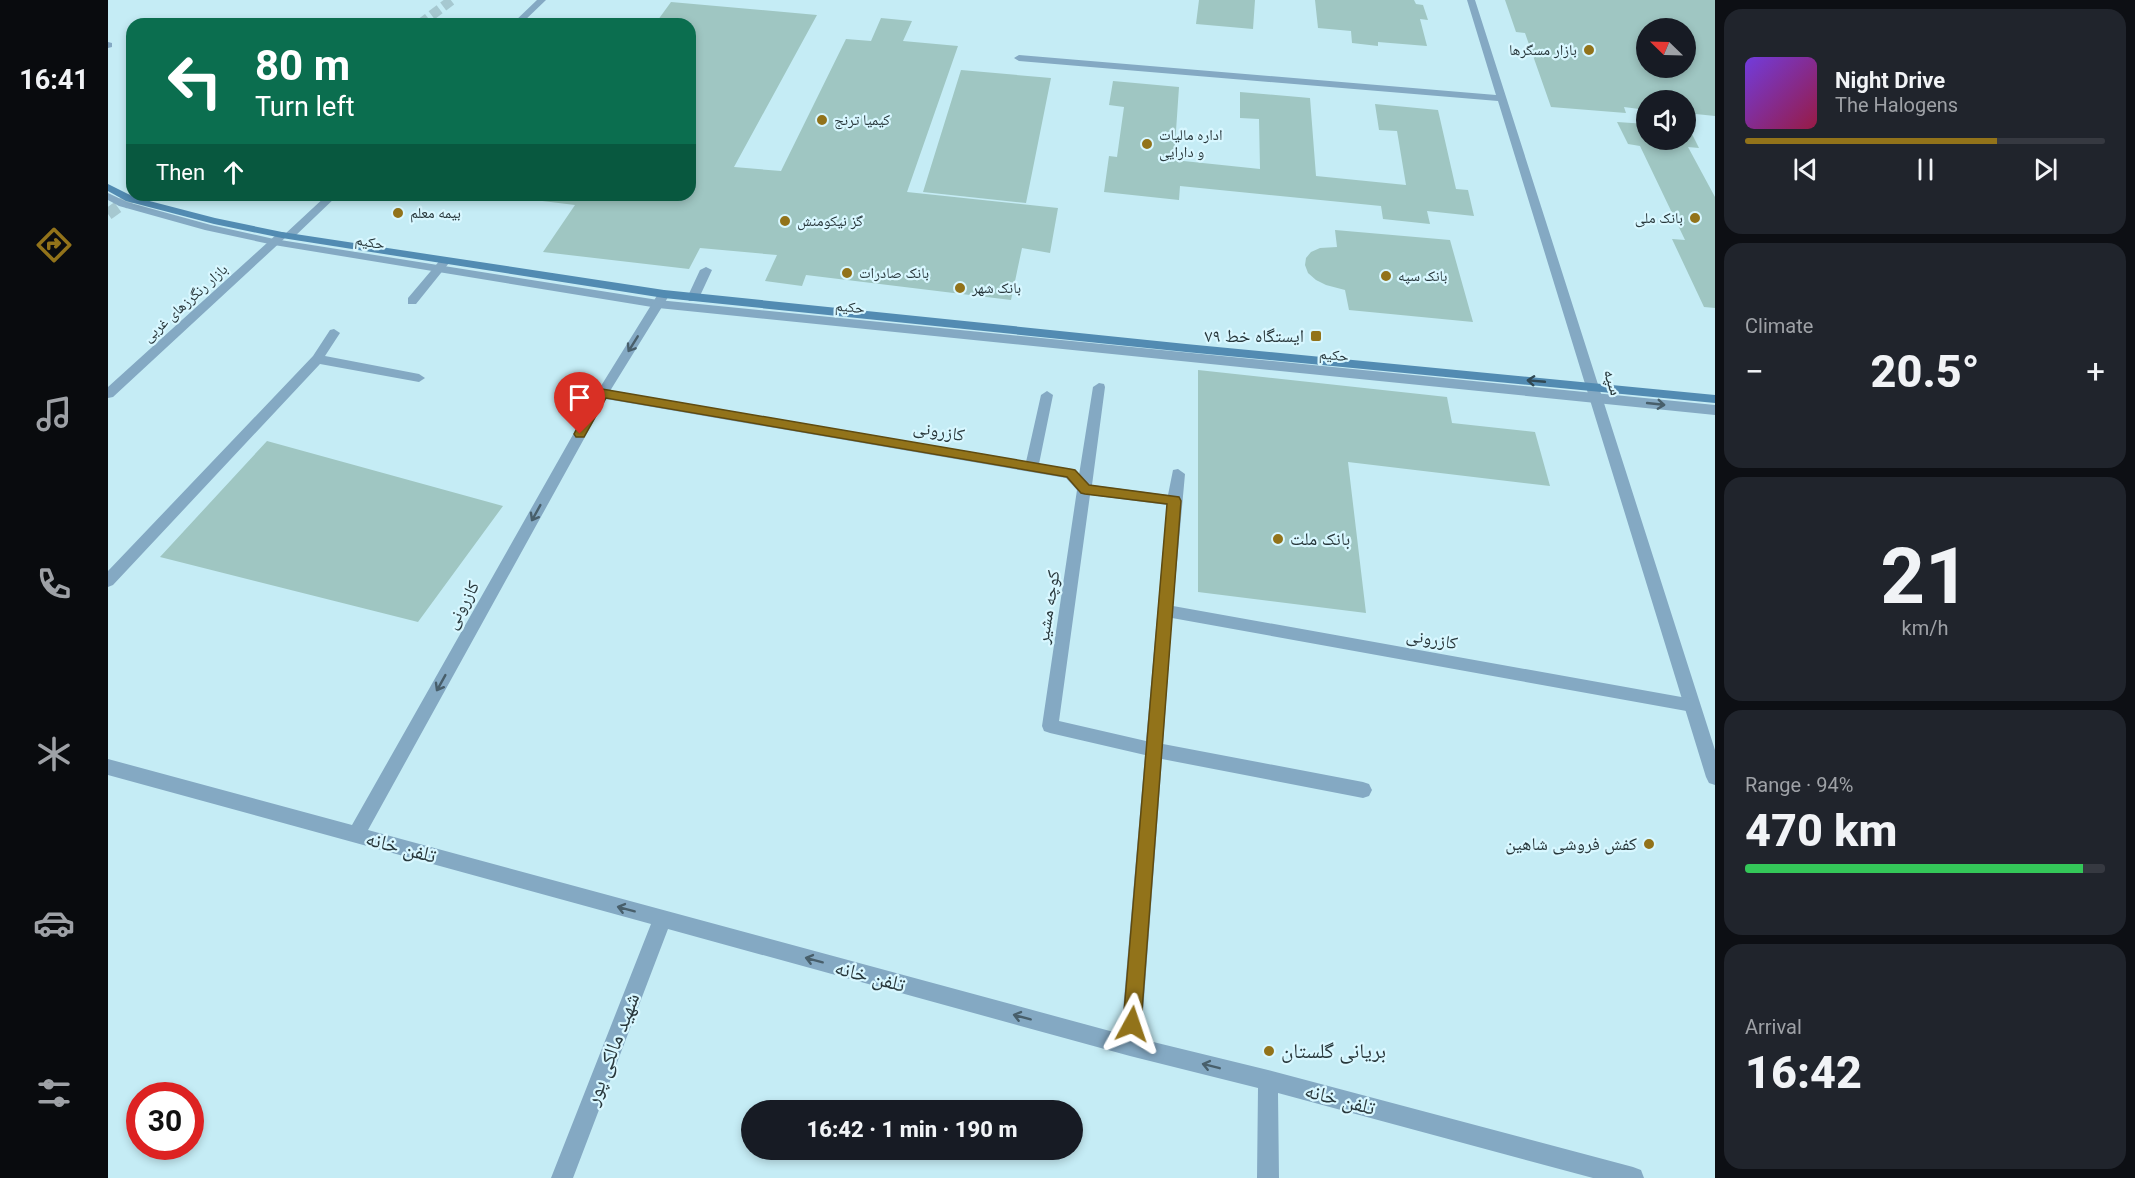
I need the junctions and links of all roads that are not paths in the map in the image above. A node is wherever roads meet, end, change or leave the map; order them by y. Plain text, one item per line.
1 (542, 0) edge
2 (1471, 0) edge
3 (522, 18) edge
4 (1019, 58) dead end
5 (1501, 98) junction
6 (108, 187) edge
7 (108, 196) edge
8 (126, 197) edge
9 (138, 201) edge
10 (326, 201) edge
11 (282, 238) junction
12 (441, 266) junction
13 (706, 270) dead end
14 (693, 298) junction
15 (661, 299) junction
16 (412, 301) dead end
17 (334, 333) dead end
18 (317, 359) junction
19 (419, 378) dead end
20 (1099, 387) dead end
21 (1596, 392) junction
22 (602, 393) junction
23 (108, 394) edge
24 (1047, 395) dead end
25 (1715, 399) edge
26 (1715, 410) edge
27 (1032, 467) junction
28 (1179, 474) dead end
29 (1085, 489) junction
30 (1174, 501) junction
31 (108, 581) edge
32 (1165, 611) junction
33 (1692, 705) junction
34 (1154, 750) junction
35 (108, 767) edge
36 (1715, 777) edge
37 (1363, 790) dead end
38 (356, 835) junction
39 (662, 919) junction
40 (1130, 1046) junction
41 (1268, 1080) junction
42 (562, 1178) edge
43 (1268, 1178) edge
44 (1633, 1178) edge

1 - 3 street
2 - 5 street, سپه
4 - 5 street
5 - 21 street, سپه
6 - 8 main road, حکیم
7 - 11 street, حکیم
9 - 11 main road, حکیم
10 - 11 street, بازار رنگرزهای غربی
11 - 12 street, حکیم
11 - 23 street, بازار رنگرزهای غربی
12 - 15 street, حکیم
12 - 16 street
13 - 14 street
14 - 15 main road, حکیم
21 -> 14 main road, حکیم
15 - 21 street, حکیم
15 -> 22 street, کازرونی
17 - 18 street
18 - 19 street
18 - 31 street
20 - 29 street, كوچه مشير
21 - 25 main road
21 -> 26 street
21 - 33 street, سپه
22 - 27 street, کازرونی
22 -> 38 street, کازرونی
24 - 27 street
27 - 29 street, کازرونی
28 - 30 street
29 - 30 street
29 - 34 street, كوچه مشير
30 - 32 street
32 - 33 street, کازرونی
32 - 34 street
33 - 36 street, سپه
34 - 37 street
34 - 40 street
35 - 38 street, تلفن خانه
39 -> 38 street, تلفن خانه
40 -> 39 street, تلفن خانه
39 - 42 street, شهید مالکی پور
41 -> 40 street, تلفن خانه
41 - 43 street
41 - 44 street, تلفن خانه

